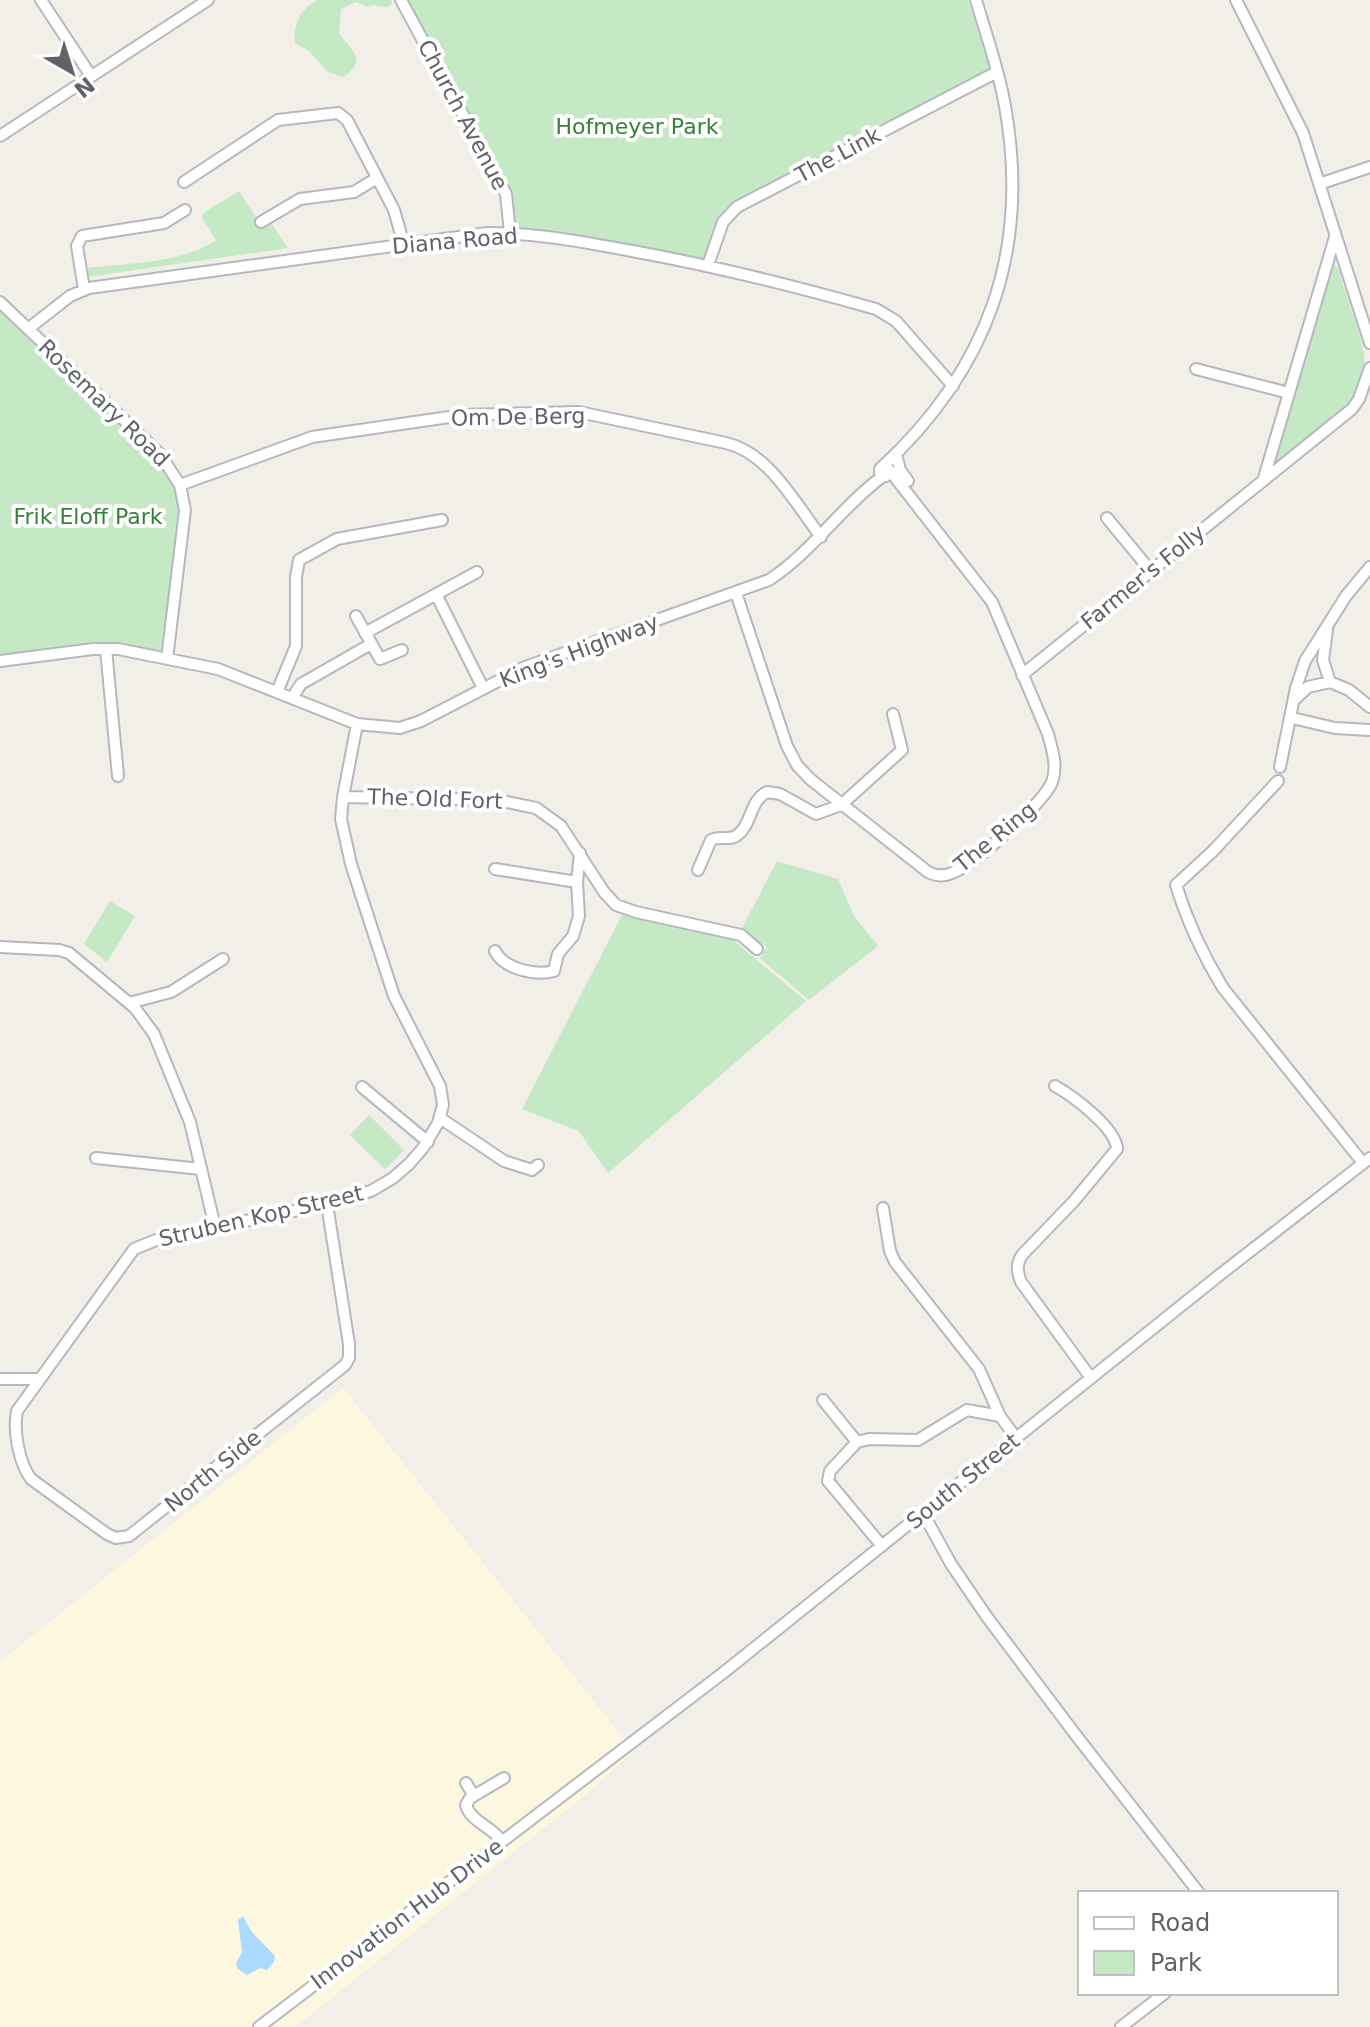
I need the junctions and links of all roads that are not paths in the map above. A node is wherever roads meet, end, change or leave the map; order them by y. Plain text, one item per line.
1 (41, 0) edge
2 (208, 0) edge
3 (401, 0) edge
4 (976, 0) edge
5 (1236, 0) edge
6 (997, 72) junction
7 (91, 76) junction
8 (0, 136) edge
9 (1370, 167) edge
10 (377, 178) junction
11 (184, 182) dead end
12 (1319, 184) junction
13 (185, 210) dead end
14 (261, 222) dead end
15 (510, 233) junction
16 (1336, 236) junction
17 (404, 245) junction
18 (708, 265) junction
19 (84, 289) junction
20 (0, 302) edge
21 (28, 329) junction
22 (1370, 343) edge
23 (1370, 368) edge
24 (1196, 369) dead end
25 (953, 386) junction
26 (1289, 393) junction
27 (911, 439) junction
28 (897, 458) junction
29 (885, 471) junction
30 (1263, 480) junction
31 (180, 485) junction
32 (919, 510) junction
33 (1107, 518) dead end
34 (442, 520) dead end
35 (821, 537) junction
36 (1370, 567) edge
37 (1150, 570) junction
38 (477, 572) dead end
39 (736, 593) junction
40 (436, 594) junction
41 (356, 616) dead end
42 (1331, 619) junction
43 (365, 633) junction
44 (371, 644) junction
45 (106, 649) junction
46 (402, 650) dead end
47 (167, 659) junction
48 (0, 661) edge
49 (1022, 675) junction
50 (1330, 682) junction
51 (483, 688) junction
52 (277, 692) junction
53 (292, 698) junction
54 (1294, 700) junction
55 (1370, 707) edge
56 (893, 714) dead end
57 (1292, 718) junction
58 (357, 724) junction
59 (1370, 730) edge
60 (1280, 767) dead end
61 (118, 776) dead end
62 (1278, 781) dead end
63 (343, 797) junction
64 (841, 805) junction
65 (580, 853) junction
66 (495, 869) dead end
67 (698, 870) dead end
68 (577, 882) junction
69 (0, 947) edge
70 (757, 949) dead end
71 (495, 951) dead end
72 (223, 959) dead end
73 (129, 1003) junction
74 (1055, 1086) dead end
75 (362, 1087) dead end
76 (440, 1118) junction
77 (428, 1142) junction
78 (96, 1158) dead end
79 (1366, 1161) edge
80 (538, 1165) dead end
81 (201, 1169) junction
82 (327, 1204) junction
83 (883, 1208) dead end
84 (215, 1227) junction
85 (1091, 1378) junction
86 (0, 1379) edge
87 (38, 1379) junction
88 (823, 1400) dead end
89 (1000, 1416) junction
90 (1016, 1438) junction
91 (857, 1442) junction
92 (923, 1513) junction
93 (882, 1546) junction
94 (504, 1778) dead end
95 (466, 1783) dead end
96 (474, 1796) junction
97 (555, 1801) joint
98 (502, 1841) junction
99 (1197, 1891) edge
100 (1162, 1995) edge
101 (259, 2027) edge
102 (1121, 2027) edge

1 - 7 street
2 - 7 street
3 - 15 street, Church Avenue
4 - 6 street, King's Highway
5 - 12 street
6 - 18 street, The Link
6 - 25 street, King's Highway
7 - 8 street
9 - 12 street
10 - 11 street
10 - 14 street
10 - 17 street
12 - 16 street
13 - 19 street
15 - 17 street, Diana Road
15 - 18 street, Diana Road
16 - 22 street
16 - 26 street
17 - 19 street, Diana Road
18 - 25 street, Diana Road
19 - 21 street, Diana Road
20 - 21 street, Rosemary Road
21 - 31 street, Rosemary Road
23 - 30 street, Farmer's Folly
24 - 26 street
25 - 27 street, King's Highway
26 - 30 street
27 - 28 street, King's Highway
27 - 29 street, King's Highway
28 - 29 street, King's Highway
28 - 32 street
29 - 32 street, The Ring
29 - 35 street, King's Highway
30 - 37 street, Farmer's Folly
31 - 35 street, Om De Berg
31 - 47 street, Rosemary Road
32 - 49 street, The Ring
33 - 37 street
34 - 52 street
35 - 39 street, King's Highway
36 - 42 street
37 - 49 street, Farmer's Folly
38 - 40 street
39 - 51 street, King's Highway
39 - 64 street, The Ring
40 - 43 street
40 - 51 street
41 - 43 street
42 - 50 street
42 - 54 street
43 - 44 street
44 - 46 street
44 - 53 street
45 - 47 street, King's Highway
45 - 48 street, King's Highway
45 - 61 street
47 - 52 street, King's Highway
49 - 64 street, The Ring
50 - 54 street
50 - 55 street
51 - 58 street, King's Highway
52 - 53 street, King's Highway
53 - 58 street, King's Highway
54 - 57 street
56 - 64 street
57 - 59 street
57 - 60 street
58 - 63 street
62 - 79 street
63 - 65 street, The Old Fort
63 - 76 street
64 - 67 street
65 - 68 street
65 - 70 street, The Old Fort
66 - 68 street
68 - 71 street
69 - 73 street
72 - 73 street
73 - 81 street
74 - 85 street
75 - 77 street
76 - 77 street, Struben Kop Street
76 - 80 street
77 - 82 street, Struben Kop Street
78 - 81 street
79 - 85 street, South Street
81 - 84 street
82 - 84 street, Struben Kop Street
82 - 87 street, North Side
83 - 89 street
84 - 87 street, Struben Kop Street
85 - 90 street, South Street
86 - 87 street
88 - 91 street
89 - 90 street
89 - 91 street
90 - 92 street, South Street
91 - 93 street
92 - 93 street, South Street
92 - 99 street
93 - 97 street, South Street
94 - 96 street
95 - 96 street
96 - 98 street
97 - 98 street, Innovation Hub Drive
98 - 101 street, Innovation Hub Drive
100 - 102 street

